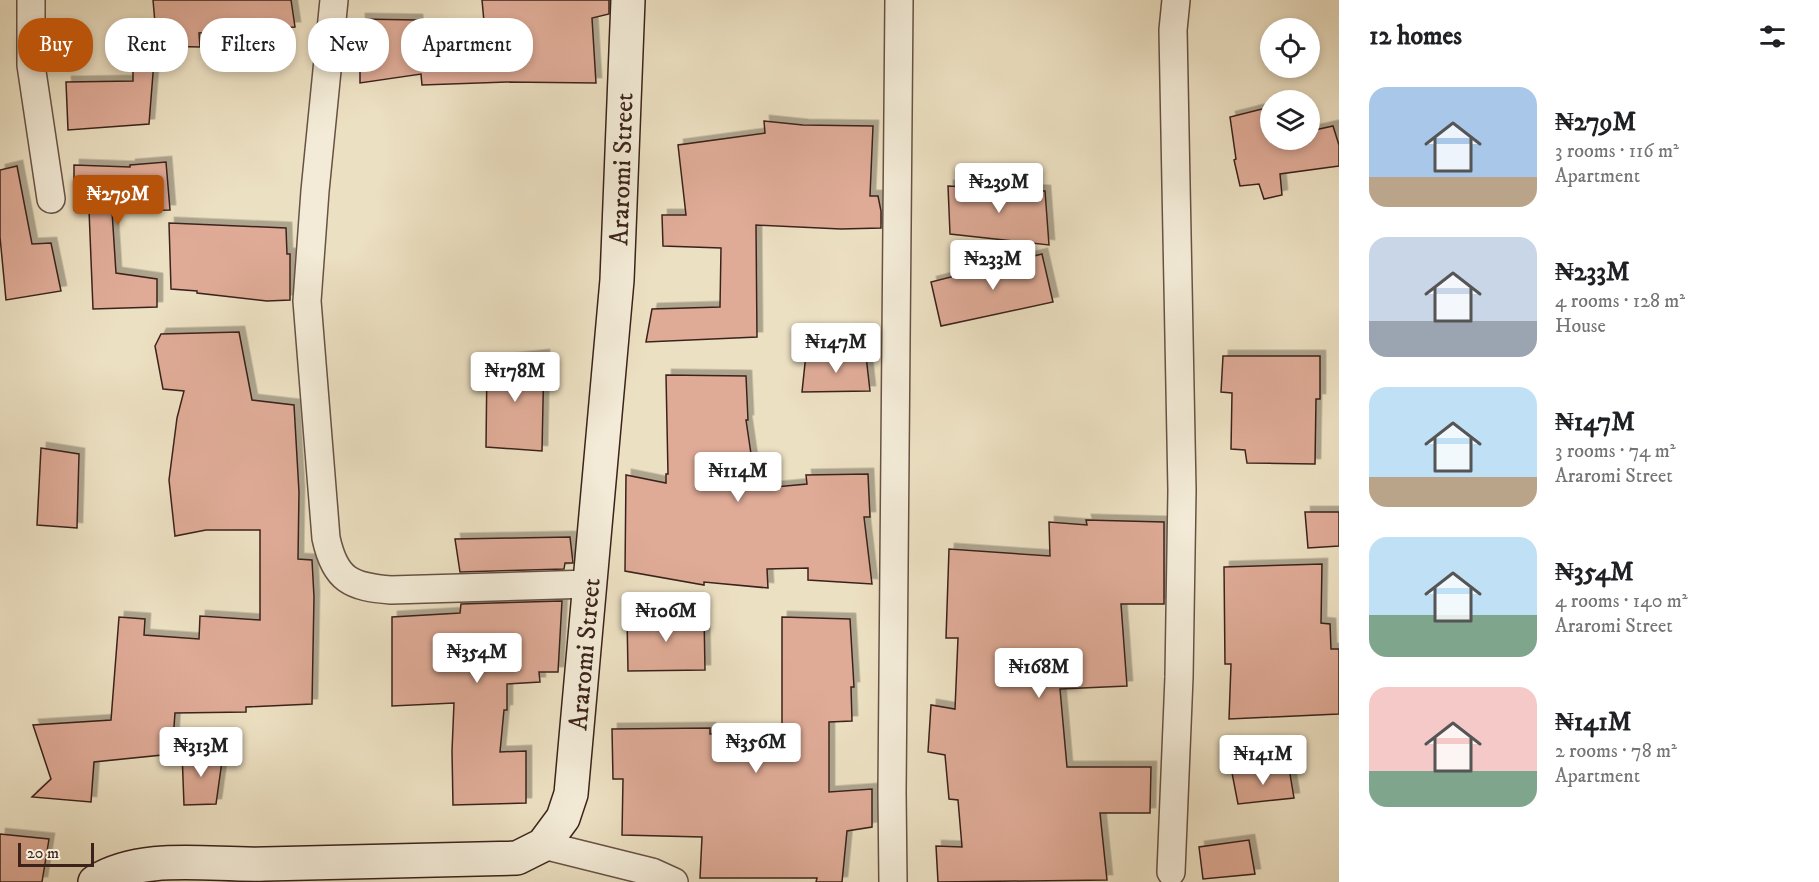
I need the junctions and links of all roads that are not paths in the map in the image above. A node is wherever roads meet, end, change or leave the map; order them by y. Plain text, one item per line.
1 (31, 0) edge
2 (334, 0) edge
3 (628, 0) edge
4 (899, 0) edge
5 (1176, 0) edge
6 (51, 199) dead end
7 (590, 584) junction
8 (543, 845) junction
9 (1171, 872) dead end
10 (95, 882) edge
11 (674, 882) edge
12 (893, 882) edge

1 - 6 street
2 - 7 street
3 - 7 street, Araromi Street
4 - 12 street
5 - 9 street
7 - 8 street, Araromi Street
8 - 10 street, Araromi Street
8 - 11 street

